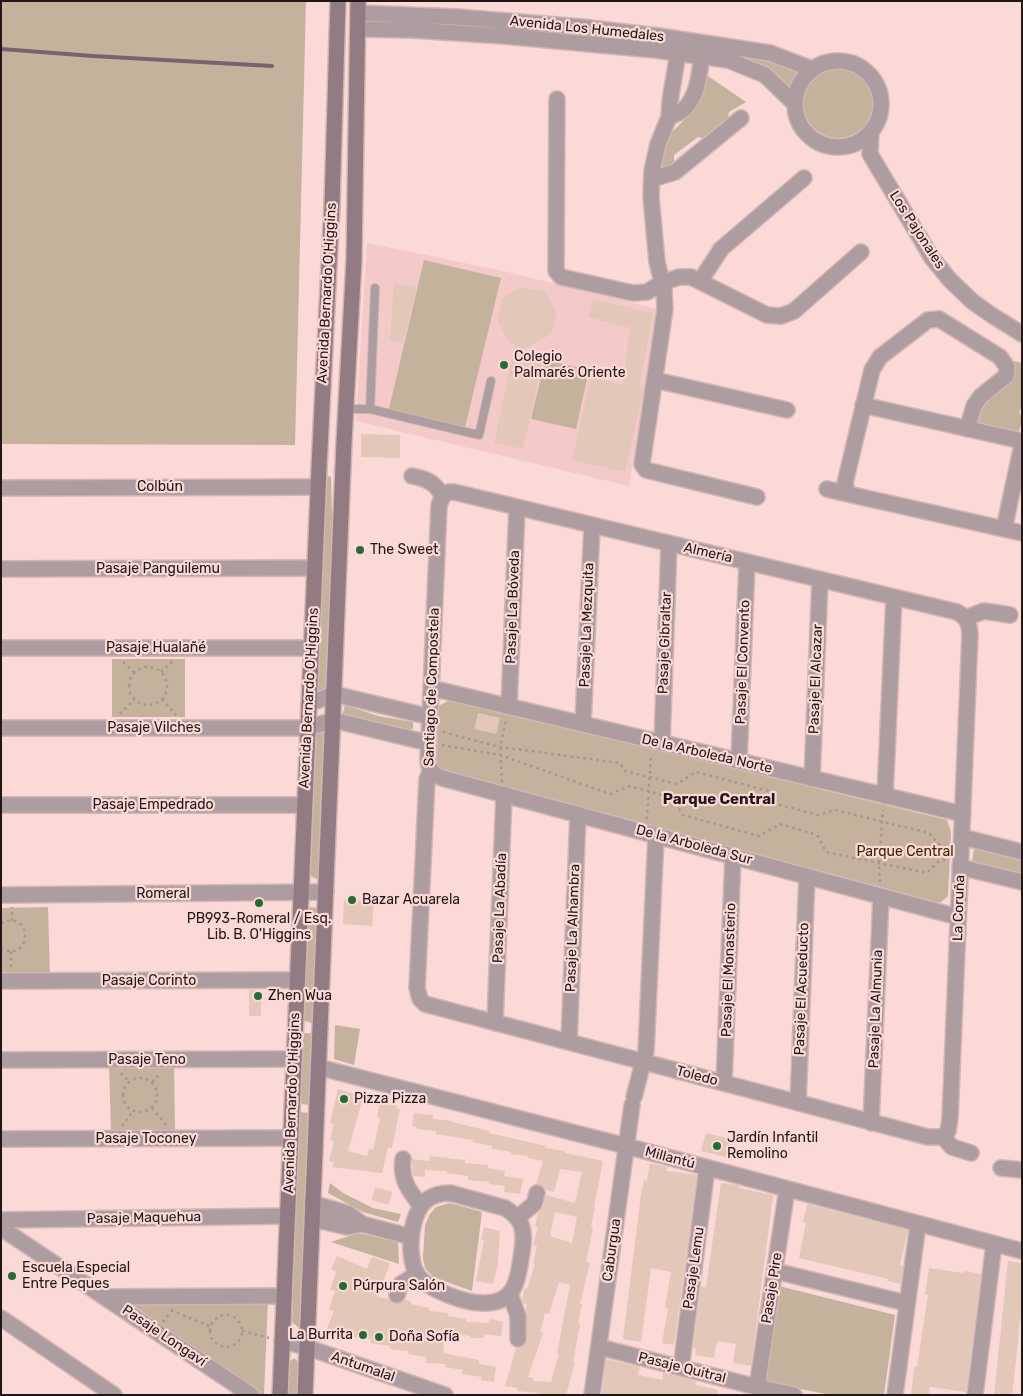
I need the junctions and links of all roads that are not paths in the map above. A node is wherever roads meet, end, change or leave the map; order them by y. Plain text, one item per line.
1 (338, 1) edge
2 (358, 7) edge
3 (358, 29) junction
4 (678, 53) junction
5 (702, 56) junction
6 (812, 69) junction
7 (558, 99) dead end
8 (795, 104) junction
9 (669, 117) junction
10 (741, 118) dead end
11 (871, 131) junction
12 (848, 145) junction
13 (870, 154) junction
14 (804, 178) dead end
15 (652, 179) junction
16 (861, 252) dead end
17 (701, 280) junction
18 (662, 283) junction
19 (376, 288) dead end
20 (1022, 334) edge
21 (655, 380) junction
22 (492, 381) dead end
23 (863, 405) junction
24 (346, 409) junction
25 (370, 410) junction
26 (787, 410) dead end
27 (967, 429) junction
28 (1022, 443) edge
29 (319, 468) junction
30 (412, 476) dead end
31 (318, 487) junction
32 (1, 488) edge
33 (826, 489) dead end
34 (342, 492) junction
35 (848, 494) junction
36 (442, 496) junction
37 (757, 497) dead end
38 (517, 507) junction
39 (592, 525) junction
40 (1004, 529) junction
41 (1022, 533) edge
42 (669, 543) junction
43 (747, 562) junction
44 (314, 568) junction
45 (1, 569) edge
46 (820, 579) junction
47 (894, 597) junction
48 (1010, 615) dead end
49 (966, 618) junction
50 (1, 648) edge
51 (311, 648) junction
52 (431, 688) junction
53 (451, 693) junction
54 (334, 694) junction
55 (309, 704) junction
56 (509, 707) junction
57 (333, 720) junction
58 (429, 723) junction
59 (583, 724) junction
60 (1, 728) edge
61 (308, 728) junction
62 (656, 742) junction
63 (739, 761) junction
64 (431, 770) junction
65 (812, 779) junction
66 (504, 794) junction
67 (885, 796) junction
68 (1, 805) edge
69 (304, 805) junction
70 (578, 814) junction
71 (963, 814) junction
72 (651, 834) junction
73 (1022, 852) edge
74 (961, 853) junction
75 (733, 856) junction
76 (807, 876) junction
77 (1022, 882) edge
78 (300, 892) junction
79 (326, 892) junction
80 (1, 895) edge
81 (880, 896) junction
82 (958, 917) junction
83 (297, 980) junction
84 (1, 981) edge
85 (420, 999) joint
86 (495, 1022) junction
87 (295, 1023) junction
88 (320, 1037) junction
89 (568, 1042) junction
90 (293, 1059) junction
91 (1, 1060) edge
92 (643, 1062) junction
93 (318, 1067) junction
94 (724, 1083) junction
95 (798, 1103) junction
96 (292, 1104) junction
97 (316, 1107) junction
98 (871, 1122) junction
99 (942, 1137) junction
100 (290, 1138) junction
101 (1, 1139) edge
102 (626, 1146) junction
103 (971, 1153) dead end
104 (402, 1159) dead end
105 (707, 1168) junction
106 (1001, 1168) dead end
107 (1022, 1170) edge
108 (787, 1189) junction
109 (537, 1193) dead end
110 (312, 1203) junction
111 (421, 1206) junction
112 (287, 1216) junction
113 (518, 1218) junction
114 (312, 1219) junction
115 (1, 1220) edge
116 (362, 1224) junction
117 (918, 1224) junction
118 (1, 1228) edge
119 (411, 1237) junction
120 (994, 1244) junction
121 (1022, 1251) edge
122 (775, 1271) junction
123 (417, 1274) junction
124 (510, 1294) junction
125 (397, 1295) dead end
126 (284, 1296) junction
127 (106, 1298) junction
128 (906, 1303) junction
129 (1, 1318) edge
130 (275, 1339) junction
131 (518, 1339) dead end
132 (306, 1347) junction
133 (599, 1347) junction
134 (681, 1368) junction
135 (757, 1387) junction
136 (114, 1395) edge
137 (251, 1395) edge
138 (280, 1395) edge
139 (304, 1395) edge
140 (444, 1395) edge
141 (592, 1395) edge
142 (794, 1395) edge
143 (895, 1395) edge
144 (975, 1395) edge

1 - 29 main road, Avenida Bernardo O'Higgins
2 - 3 main road, Avenida Bernardo O'Higgins
2 - 6 street, Avenida Los Humedales
3 - 4 street, Avenida Los Humedales
3 - 24 main road, Avenida Bernardo O'Higgins
4 - 5 street, Avenida Los Humedales
4 - 9 street
5 - 8 street, Avenida Los Humedales
5 - 9 street
6 - 8 street
6 - 11 street
7 - 18 street
8 - 12 street
9 - 15 street
10 - 15 street
11 - 12 street
11 - 13 street
12 - 13 street
13 - 20 street, Los Pajonales
14 - 17 street
15 - 18 street
16 - 17 street
17 - 18 street
18 - 21 street
19 - 25 lane
21 - 26 street
21 - 37 street
22 - 25 lane
23 - 27 street
23 - 27 street
23 - 35 street
24 - 25 lane
24 - 34 main road, Avenida Bernardo O'Higgins
27 - 28 street
28 - 40 street
29 - 31 main road, Avenida Bernardo O'Higgins
29 - 34 main road
30 - 36 street
31 - 32 street, Colbún
31 - 44 main road, Avenida Bernardo O'Higgins
33 - 35 street
34 - 54 main road, Avenida Bernardo O'Higgins
35 - 40 street
36 - 38 street, Almería
36 - 52 street, Santiago de Compostela
38 - 39 street, Almería
38 - 56 street, Pasaje La Bóveda
39 - 42 street, Almería
39 - 59 street, Pasaje La Mezquita
40 - 41 street
42 - 43 street, Almería
42 - 62 street, Pasaje Gibraltar
43 - 46 street, Almería
43 - 63 street, Pasaje El Convento
44 - 45 street, Pasaje Panguilemu
44 - 51 main road, Avenida Bernardo O'Higgins
46 - 47 street, Almería
46 - 65 street, Pasaje El Alcazar
47 - 49 street, Almería
47 - 67 street
48 - 49 street
49 - 71 street, La Coruña
50 - 51 street, Pasaje Hualañé
51 - 55 main road, Avenida Bernardo O'Higgins
52 - 53 street, De la Arboleda Norte
52 - 58 street, Santiago de Compostela
53 - 56 street, De la Arboleda Norte
53 - 58 street
54 - 55 street
54 - 57 main road, Avenida Bernardo O'Higgins
54 - 58 street
55 - 61 main road, Avenida Bernardo O'Higgins
56 - 59 street, De la Arboleda Norte
57 - 58 street
57 - 61 street
57 - 79 main road, Avenida Bernardo O'Higgins
58 - 64 street, Santiago de Compostela
59 - 62 street, De la Arboleda Norte
60 - 61 street, Pasaje Vilches
61 - 69 main road, Avenida Bernardo O'Higgins
62 - 63 street, De la Arboleda Norte
63 - 65 street, De la Arboleda Norte
64 - 66 street, De la Arboleda Sur
64 - 85 street, Santiago de Compostela
65 - 67 street, De la Arboleda Norte
66 - 70 street, De la Arboleda Sur
66 - 86 street, Pasaje La Abadía
67 - 71 street, De la Arboleda Norte
68 - 69 street, Pasaje Empedrado
69 - 78 main road, Avenida Bernardo O'Higgins
70 - 72 street, De la Arboleda Sur
70 - 89 street, Pasaje La Alhambra
71 - 74 street, La Coruña
72 - 75 street, De la Arboleda Sur
72 - 92 street, Caburgua
73 - 74 street
74 - 77 street
74 - 82 street, La Coruña
75 - 76 street, De la Arboleda Sur
75 - 94 street, Pasaje El Monasterio
76 - 81 street, De la Arboleda Sur
76 - 95 street, Pasaje El Acueducto
78 - 79 street, Romeral
78 - 80 street, Romeral
78 - 83 main road, Avenida Bernardo O'Higgins
79 - 88 main road, Avenida Bernardo O'Higgins
81 - 82 street, De la Arboleda Sur
81 - 98 street, Pasaje La Almunia
82 - 99 street, La Coruña
83 - 84 street, Pasaje Corinto
83 - 87 main road, Avenida Bernardo O'Higgins
85 - 86 street, Toledo
86 - 89 street, Toledo
87 - 88 main road
87 - 90 main road, Avenida Bernardo O'Higgins
88 - 93 main road, Avenida Bernardo O'Higgins
89 - 92 street, Toledo
90 - 91 street, Pasaje Teno
90 - 96 main road, Avenida Bernardo O'Higgins
92 - 94 street, Toledo
92 - 102 street, Caburgua
93 - 97 main road, Avenida Bernardo O'Higgins
93 - 102 street, Millantú
94 - 95 street, Toledo
95 - 98 street, Toledo
96 - 97 main road
96 - 100 main road, Avenida Bernardo O'Higgins
97 - 110 main road, Avenida Bernardo O'Higgins
98 - 99 street, Toledo
99 - 103 street, Toledo
100 - 101 street, Pasaje Toconey
100 - 112 main road, Avenida Bernardo O'Higgins
102 - 105 street, Millantú
102 - 133 street, Caburgua
104 - 111 street
105 - 108 street, Millantú
105 - 134 street, Pasaje Lemu
106 - 107 street
108 - 117 street, Millantú
108 - 122 street, Pasaje Pire
109 - 113 street
110 - 114 main road, Avenida Bernardo O'Higgins
110 - 116 street
111 - 113 street
111 - 119 street
112 - 115 street, Pasaje Maquehua
112 - 126 main road, Avenida Bernardo O'Higgins
113 - 124 street
114 - 116 street
114 - 132 main road, Avenida Bernardo O'Higgins
116 - 119 street
117 - 120 street, Millantú
117 - 128 street
118 - 127 street, Pasaje Longaví
119 - 123 street
120 - 121 street, Millantú
120 - 144 street
122 - 128 street
122 - 135 street, Pasaje Pire
123 - 124 street
123 - 125 street
124 - 131 street
126 - 127 street
126 - 130 main road, Avenida Bernardo O'Higgins
127 - 137 street, Pasaje Longaví
128 - 143 street
129 - 136 street
130 - 132 street, Antumalal
130 - 138 main road, Avenida Bernardo O'Higgins
132 - 139 main road, Avenida Bernardo O'Higgins
132 - 140 street, Antumalal
133 - 134 street, Pasaje Quitral
133 - 141 street, Caburgua
134 - 135 street, Pasaje Quitral
135 - 142 street, Pasaje Quitral

